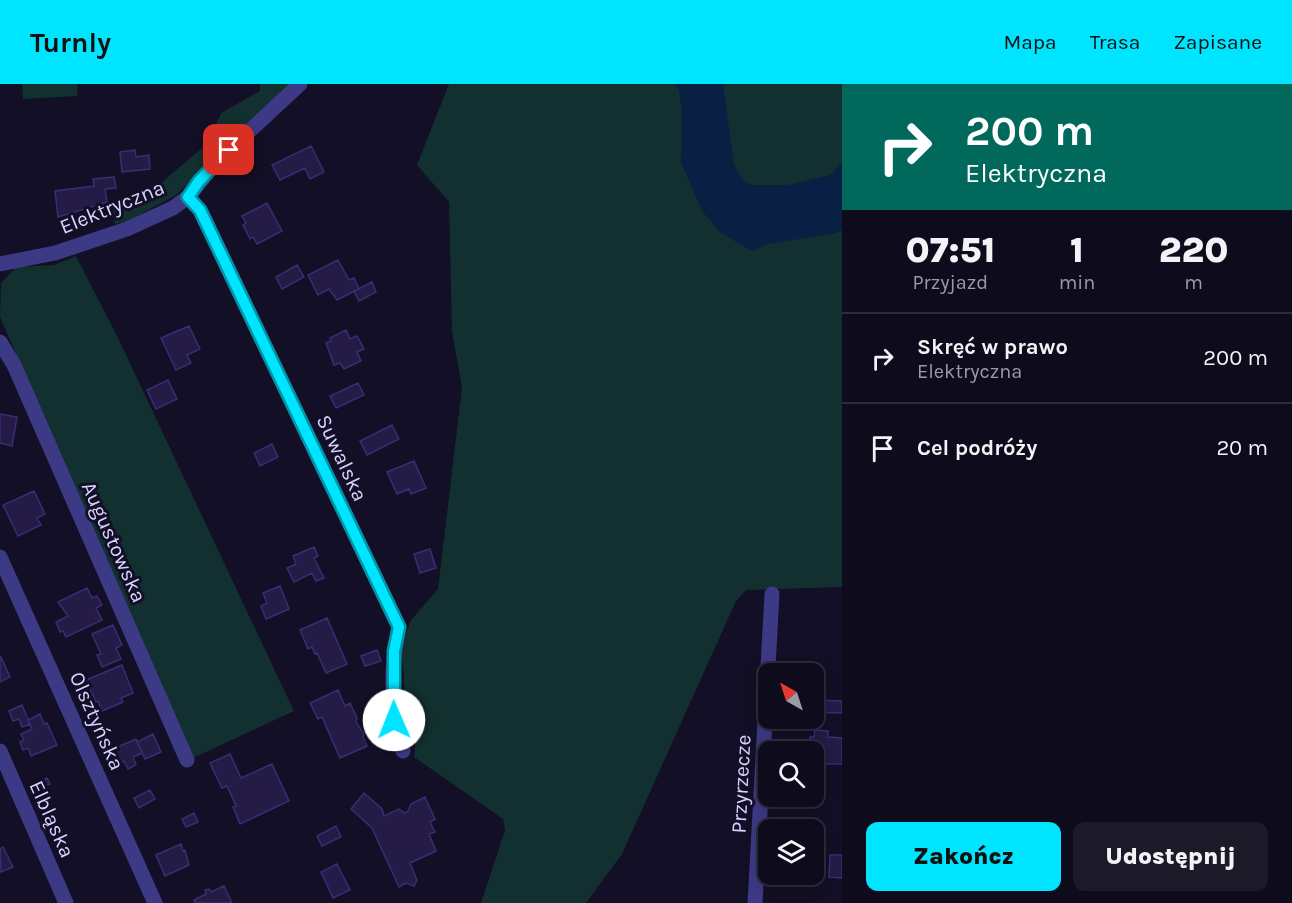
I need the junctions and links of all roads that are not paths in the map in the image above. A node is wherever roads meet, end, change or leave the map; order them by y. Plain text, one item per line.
1 (300, 84) edge
2 (188, 197) junction
3 (0, 264) edge
4 (0, 342) edge
5 (0, 557) edge
6 (772, 594) dead end
7 (0, 751) edge
8 (403, 751) dead end
9 (187, 760) dead end
10 (66, 903) edge
11 (155, 903) edge
12 (756, 903) edge

1 - 2 street, Elektryczna
2 - 3 street, Elektryczna
2 - 8 street, Suwalska
4 - 9 street, Augustowska
5 - 11 street, Olsztyńska
6 - 12 street, Przyrzecze
7 - 10 street, Elbląska

